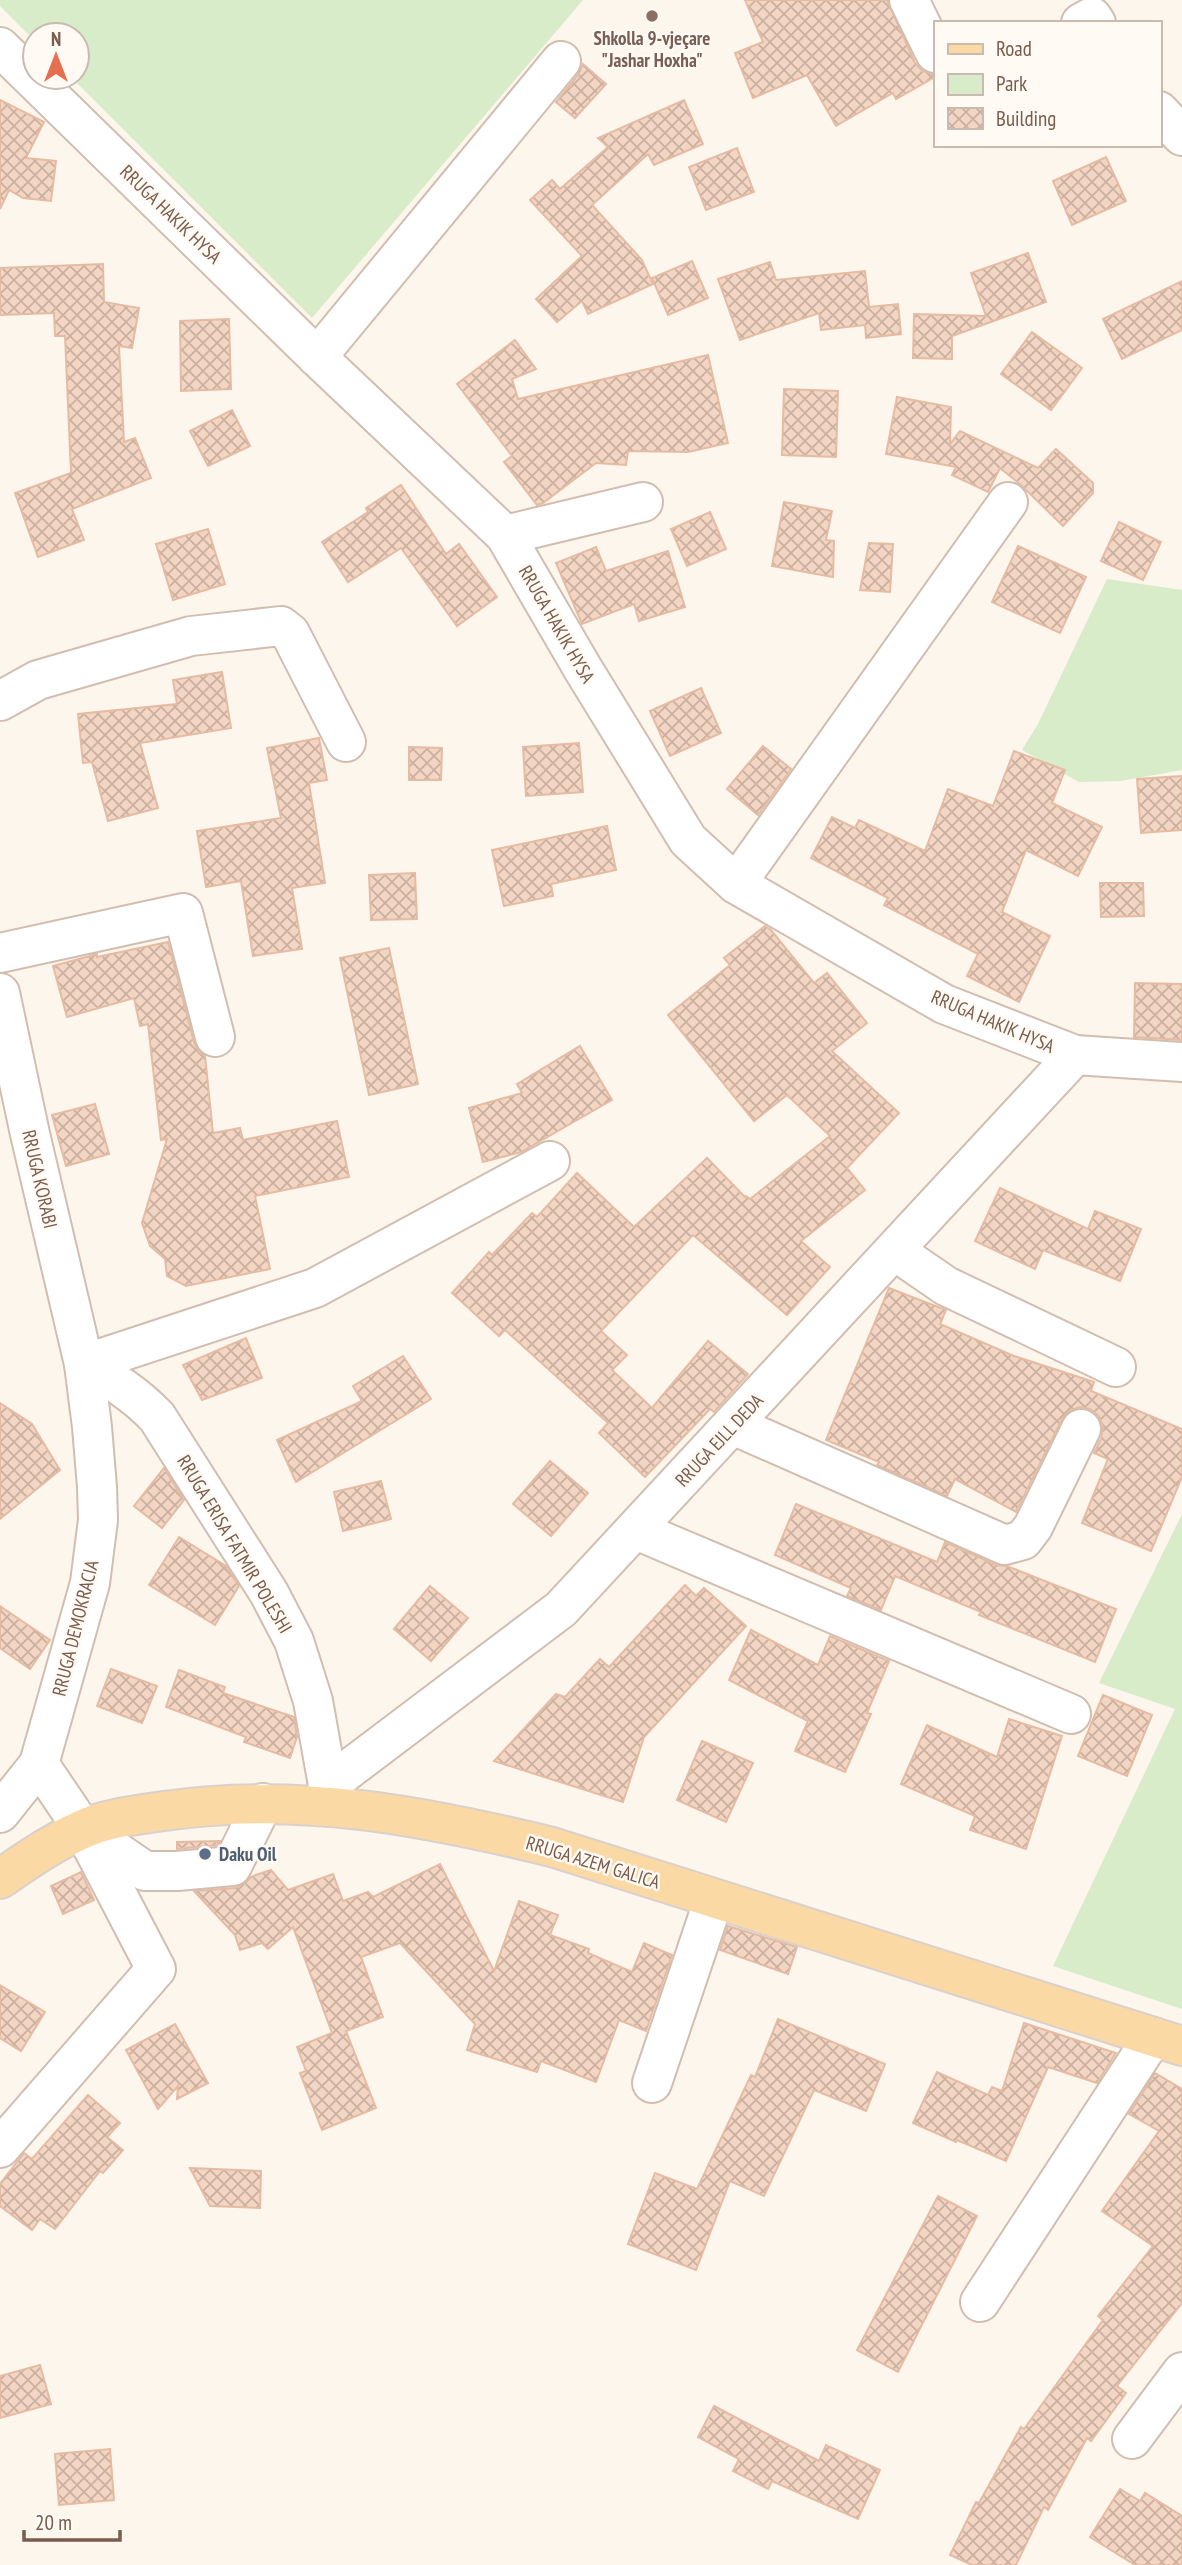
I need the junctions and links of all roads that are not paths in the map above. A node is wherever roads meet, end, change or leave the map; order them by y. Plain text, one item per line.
1 (909, 0) edge
2 (0, 47) edge
3 (934, 50) edge
4 (561, 61) dead end
5 (1161, 113) edge
6 (1182, 136) edge
7 (317, 357) junction
8 (643, 502) dead end
9 (1009, 502) dead end
10 (505, 535) junction
11 (0, 701) edge
12 (346, 742) dead end
13 (736, 884) junction
14 (0, 953) edge
15 (0, 993) edge
16 (215, 1037) dead end
17 (1074, 1055) junction
18 (1182, 1062) edge
19 (550, 1161) dead end
20 (895, 1251) junction
21 (84, 1364) junction
22 (1116, 1367) dead end
23 (733, 1425) junction
24 (1081, 1429) dead end
25 (636, 1530) junction
26 (1071, 1714) dead end
27 (39, 1764) junction
28 (328, 1795) junction
29 (263, 1803) junction
30 (0, 1813) edge
31 (83, 1829) junction
32 (0, 1879) edge
33 (714, 1899) junction
34 (1168, 2042) edge
35 (652, 2083) dead end
36 (0, 2148) edge
37 (980, 2302) dead end
38 (1182, 2372) edge
39 (1132, 2438) dead end

1 - 3 street
2 - 7 street, RRUGA HAKIK HYSA
4 - 7 street
5 - 6 street
7 - 10 street, RRUGA HAKIK HYSA
8 - 10 street
9 - 13 street
10 - 13 street, RRUGA HAKIK HYSA
11 - 12 street
13 - 17 street, RRUGA HAKIK HYSA
14 - 16 street
15 - 21 street, RRUGA KORABI
17 - 18 street, RRUGA HAKIK HYSA
17 - 20 street, RRUGA EJLL DEDA
19 - 21 street
20 - 22 street
20 - 23 street, RRUGA EJLL DEDA
21 - 27 street, RRUGA DEMOKRACIA
21 - 28 street, RRUGA ERISA FATMIR POLESHI
23 - 24 street
23 - 25 street, RRUGA EJLL DEDA
25 - 26 street
25 - 28 street, RRUGA EJLL DEDA
27 - 30 street, RRUGA DEMOKRACIA
27 - 31 street
28 - 29 main road, RRUGA AZEM GALICA
28 - 33 main road, RRUGA AZEM GALICA
29 - 31 main road, RRUGA AZEM GALICA
29 - 31 street
31 - 32 main road, RRUGA AZEM GALICA
31 - 36 street
33 - 34 main road, RRUGA AZEM GALICA
33 - 35 street
34 - 37 street
38 - 39 street

